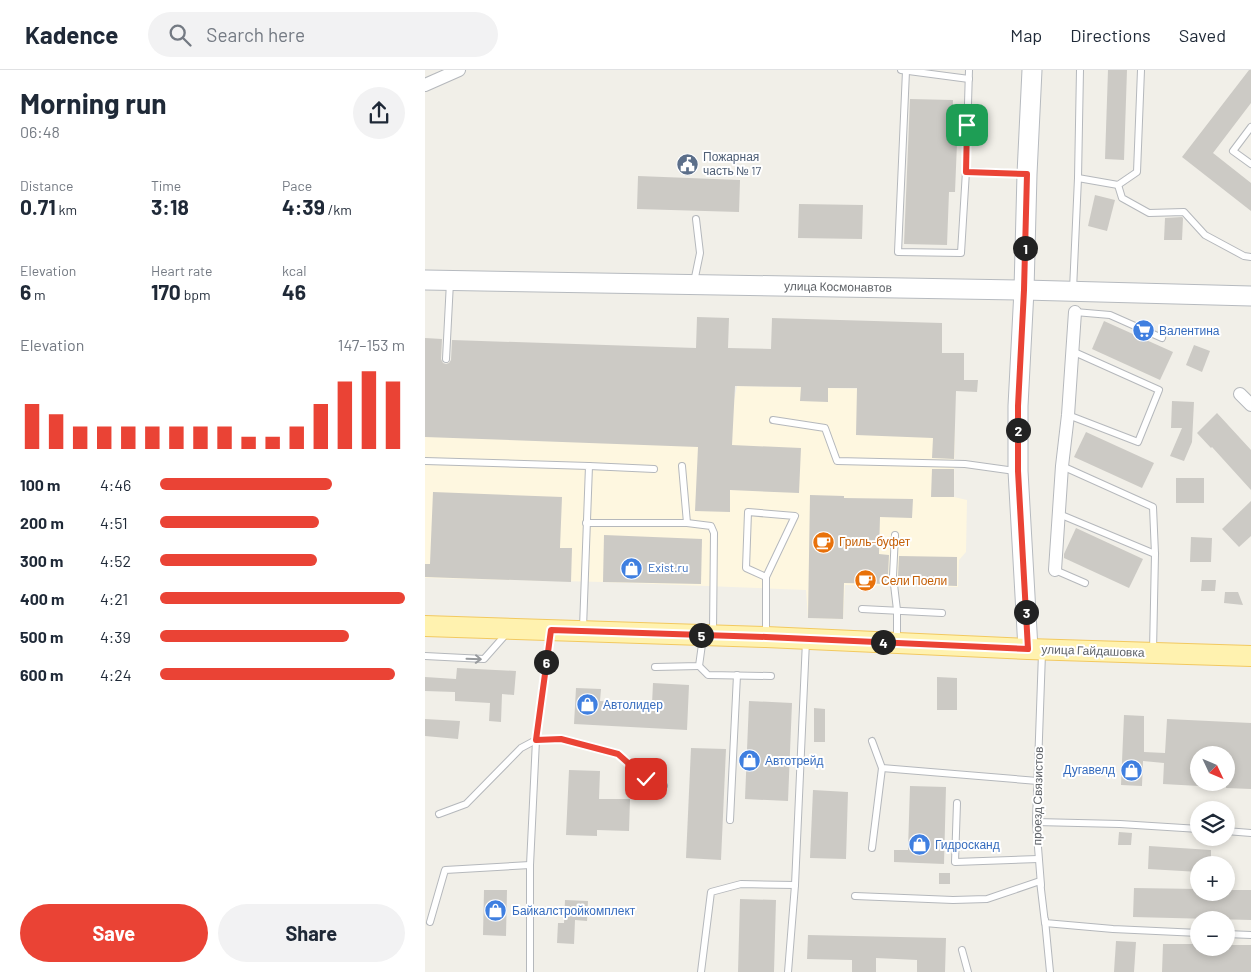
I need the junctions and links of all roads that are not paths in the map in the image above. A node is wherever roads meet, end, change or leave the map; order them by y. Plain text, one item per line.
1 (459, 70) edge
2 (969, 70) edge
3 (1032, 70) edge
4 (1080, 70) edge
5 (1141, 70) edge
6 (903, 71) edge
7 (969, 79) junction
8 (425, 85) edge
9 (1251, 127) edge
10 (1251, 164) edge
11 (966, 172) junction
12 (1027, 174) junction
13 (1078, 178) junction
14 (1118, 185) junction
15 (696, 220) dead end
16 (1251, 257) edge
17 (425, 280) edge
18 (450, 280) junction
19 (694, 284) junction
20 (1024, 290) junction
21 (1073, 291) junction
22 (1251, 296) edge
23 (1075, 312) joint
24 (1162, 338) dead end
25 (1072, 351) junction
26 (446, 359) dead end
27 (1240, 394) dead end
28 (1251, 405) edge
29 (1068, 415) junction
30 (773, 420) dead end
31 (425, 461) edge
32 (589, 466) junction
33 (682, 466) dead end
34 (1062, 466) junction
35 (654, 469) dead end
36 (1018, 471) junction
37 (1058, 513) junction
38 (587, 523) junction
39 (687, 523) junction
40 (895, 535) dead end
41 (1155, 554) junction
42 (1055, 570) joint
43 (766, 577) junction
44 (1085, 583) dead end
45 (862, 609) dead end
46 (897, 610) junction
47 (943, 613) dead end
48 (425, 626) edge
49 (512, 628) junction
50 (551, 630) junction
51 (583, 631) junction
52 (708, 636) junction
53 (766, 637) junction
54 (806, 639) junction
55 (897, 643) junction
56 (1035, 649) junction
57 (1153, 653) junction
58 (425, 656) edge
59 (1251, 656) edge
60 (699, 666) junction
61 (655, 667) dead end
62 (737, 676) junction
63 (771, 676) dead end
64 (536, 740) junction
65 (872, 741) dead end
66 (882, 768) junction
67 (1038, 781) junction
68 (664, 786) dead end
69 (957, 804) dead end
70 (439, 814) dead end
71 (730, 820) dead end
72 (1036, 822) junction
73 (1190, 828) edge
74 (1235, 831) edge
75 (1251, 832) edge
76 (872, 848) dead end
77 (1038, 859) junction
78 (530, 865) junction
79 (1040, 881) junction
80 (795, 885) junction
81 (855, 896) dead end
82 (430, 922) dead end
83 (1045, 922) junction
84 (1190, 933) edge
85 (1235, 934) edge
86 (1251, 935) edge
87 (962, 950) dead end
88 (530, 972) edge
89 (701, 972) edge
90 (788, 972) edge
91 (968, 972) edge
92 (1049, 972) edge

1 - 8 street
2 - 7 lane
3 - 12 street
4 - 13 lane
5 - 14 lane
6 - 7 lane
6 - 11 lane
7 - 11 lane
9 - 10 lane
11 - 12 lane
12 - 20 street
13 - 14 lane
13 - 21 lane
14 - 16 lane
15 - 19 lane
17 - 18 street, улица Космонавтов
18 - 19 street, улица Космонавтов
18 - 26 lane
19 - 20 street, улица Космонавтов
20 - 21 street, улица Космонавтов
20 - 36 street
21 - 22 street, улица Космонавтов
23 - 24 lane
23 - 25 street
25 - 29 street
25 - 29 lane
27 - 28 street
29 - 34 street
30 - 36 lane
31 - 32 lane
32 - 35 lane
32 - 38 lane
33 - 39 lane
34 - 37 street
34 - 41 lane
36 - 56 street
37 - 41 lane
37 - 42 street
38 - 39 lane
38 - 51 lane
39 - 52 lane
40 - 46 lane
41 - 57 lane
42 - 44 lane
43 - 43 lane
43 - 53 lane
45 - 46 lane
46 - 47 lane
46 - 55 lane
48 - 49 main road, улица Гайдашовка
49 - 50 main road, улица Гайдашовка
58 -> 49 lane
50 - 51 main road, улица Гайдашовка
50 - 64 lane
51 - 52 main road, улица Гайдашовка
52 - 53 main road, улица Гайдашовка
52 - 60 lane
53 - 54 main road, улица Гайдашовка
54 - 55 main road, улица Гайдашовка
54 - 80 lane
55 - 56 main road, улица Гайдашовка
56 - 57 main road, улица Гайдашовка
56 - 67 lane, проезд Связистов
57 - 59 main road, улица Гайдашовка
60 - 61 lane
60 - 62 lane
62 - 63 lane
62 - 71 lane
64 - 68 lane
64 - 70 lane
64 - 78 lane
65 - 66 lane
66 - 67 lane
66 - 76 lane
67 - 72 lane, проезд Связистов
69 - 77 lane
72 - 73 lane
72 - 77 lane, проезд Связистов
74 - 75 lane
77 - 79 lane, проезд Связистов
78 - 82 lane
78 - 88 lane
79 - 81 lane
79 - 83 lane, проезд Связистов
80 - 89 lane
80 - 90 lane
83 - 84 lane
83 - 92 lane
85 - 86 lane
87 - 91 lane

